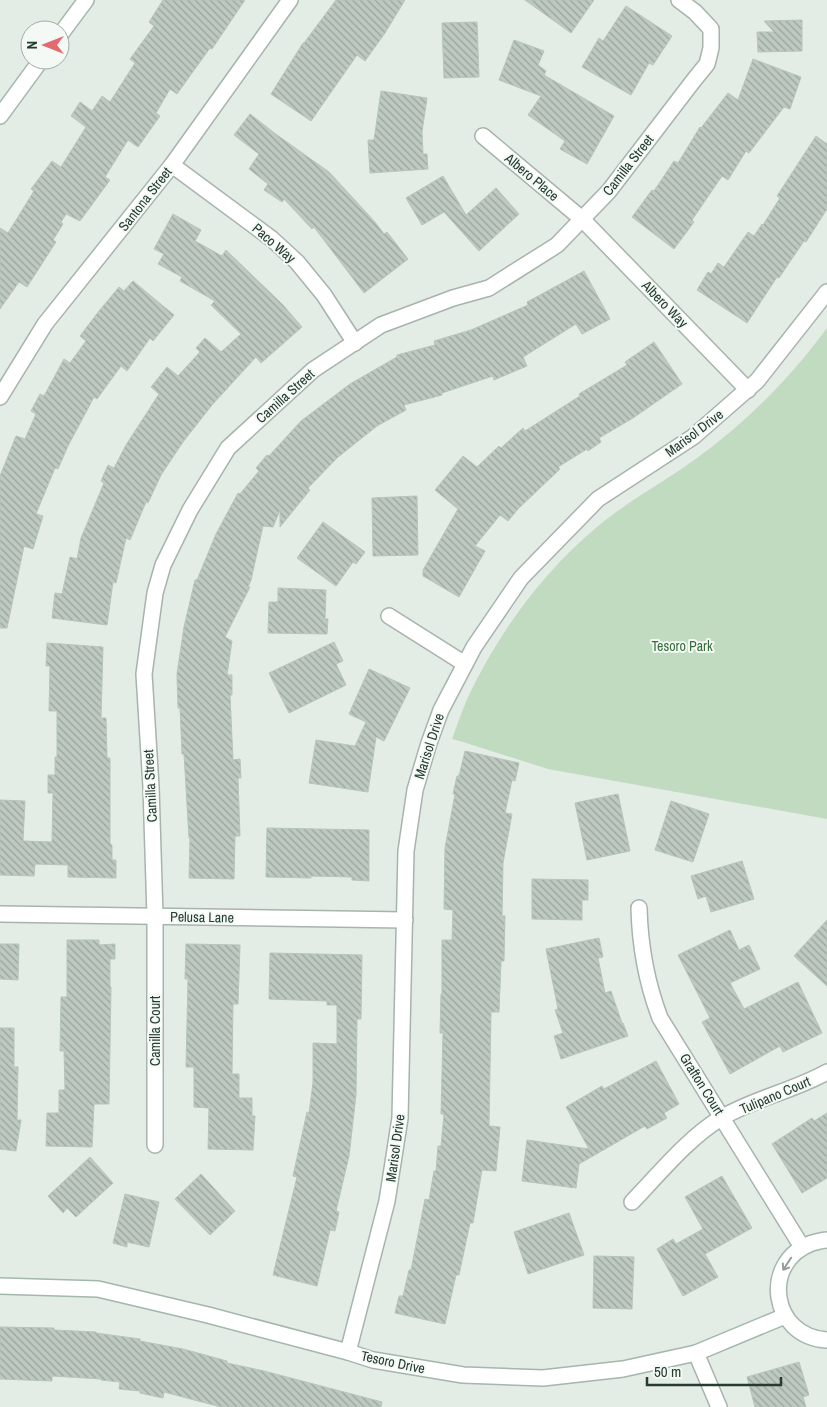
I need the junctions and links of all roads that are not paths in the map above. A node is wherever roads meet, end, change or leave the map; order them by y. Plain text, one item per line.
1 (86, 0) edge
2 (290, 0) edge
3 (679, 0) edge
4 (70, 22) edge
5 (34, 70) edge
6 (0, 116) edge
7 (483, 136) dead end
8 (172, 164) junction
9 (582, 219) junction
10 (827, 292) edge
11 (354, 343) junction
12 (748, 390) junction
13 (0, 397) edge
14 (389, 616) dead end
15 (465, 664) junction
16 (639, 908) dead end
17 (0, 914) edge
18 (155, 916) junction
19 (404, 920) junction
20 (827, 1072) edge
21 (722, 1118) junction
22 (155, 1145) dead end
23 (632, 1202) dead end
24 (827, 1240) edge
25 (802, 1247) junction
26 (0, 1286) edge
27 (785, 1316) junction
28 (827, 1340) edge
29 (348, 1352) junction
30 (696, 1353) junction
31 (718, 1407) edge

1 - 4 street
2 - 8 street, Santona Street
3 - 9 street, Camilla Street
5 - 6 street
7 - 9 street, Albero Place
8 - 11 street, Paco Way
8 - 13 street, Santona Street
9 - 11 street, Camilla Street
9 - 12 street, Albero Way
10 - 12 street, Marisol Drive
11 - 18 street, Camilla Street
12 - 15 street, Marisol Drive
14 - 15 street
15 - 19 street, Marisol Drive
16 - 21 street, Grafton Court
17 - 18 street, Pelusa Lane
18 - 19 street, Pelusa Lane
18 - 22 street, Camilla Court
19 - 29 street, Marisol Drive
20 - 21 street, Tulipano Court
21 - 23 street, Tulipano Court
21 - 25 street, Grafton Court
24 - 25 street
25 -> 27 street
26 - 29 street, Tesoro Drive
27 - 28 street
27 - 30 street, Tesoro Drive
29 - 30 street, Tesoro Drive
30 - 31 street

